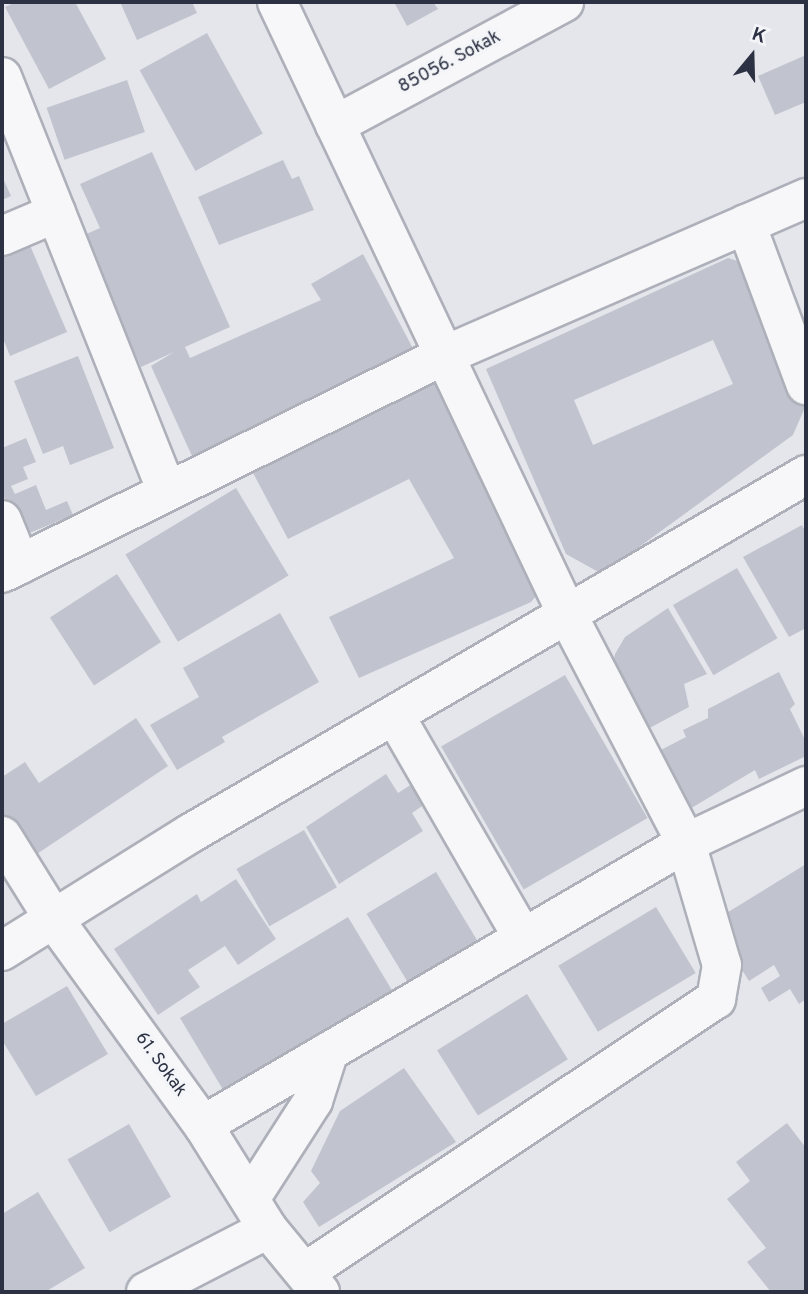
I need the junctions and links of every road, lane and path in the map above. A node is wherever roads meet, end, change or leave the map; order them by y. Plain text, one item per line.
1 (277, 2) edge
2 (564, 2) edge
3 (2, 77) edge
4 (335, 125) junction
5 (806, 198) edge
6 (56, 213) junction
7 (746, 224) junction
8 (2, 236) edge
9 (443, 356) junction
10 (806, 386) edge
11 (806, 475) edge
12 (167, 491) junction
13 (2, 520) edge
14 (11, 569) edge
15 (568, 616) junction
16 (394, 716) junction
17 (806, 786) edge
18 (2, 836) edge
19 (686, 843) junction
20 (53, 918) junction
21 (523, 938) junction
22 (2, 951) edge
23 (329, 1051) junction
24 (203, 1125) junction
25 (259, 1214) junction
26 (312, 1282) edge
27 (146, 1292) edge

1 - 4 street
2 - 4 street, 85056. Sokak
3 - 6 street
4 - 9 street
5 - 7 street
6 - 8 street
6 - 12 street
7 - 9 street
7 - 10 street
9 - 12 street
9 - 15 street
11 - 15 street
12 - 14 street
13 - 14 street
15 - 16 street
15 - 19 street
16 - 20 street
16 - 21 street
17 - 19 street
18 - 20 street, 61. Sokak
19 - 21 street
19 - 26 street
20 - 22 street
20 - 24 street, 61. Sokak
21 - 23 street
23 - 24 street
23 - 25 street
24 - 25 street, 61. Sokak
25 - 26 street, 61. Sokak
25 - 27 street

